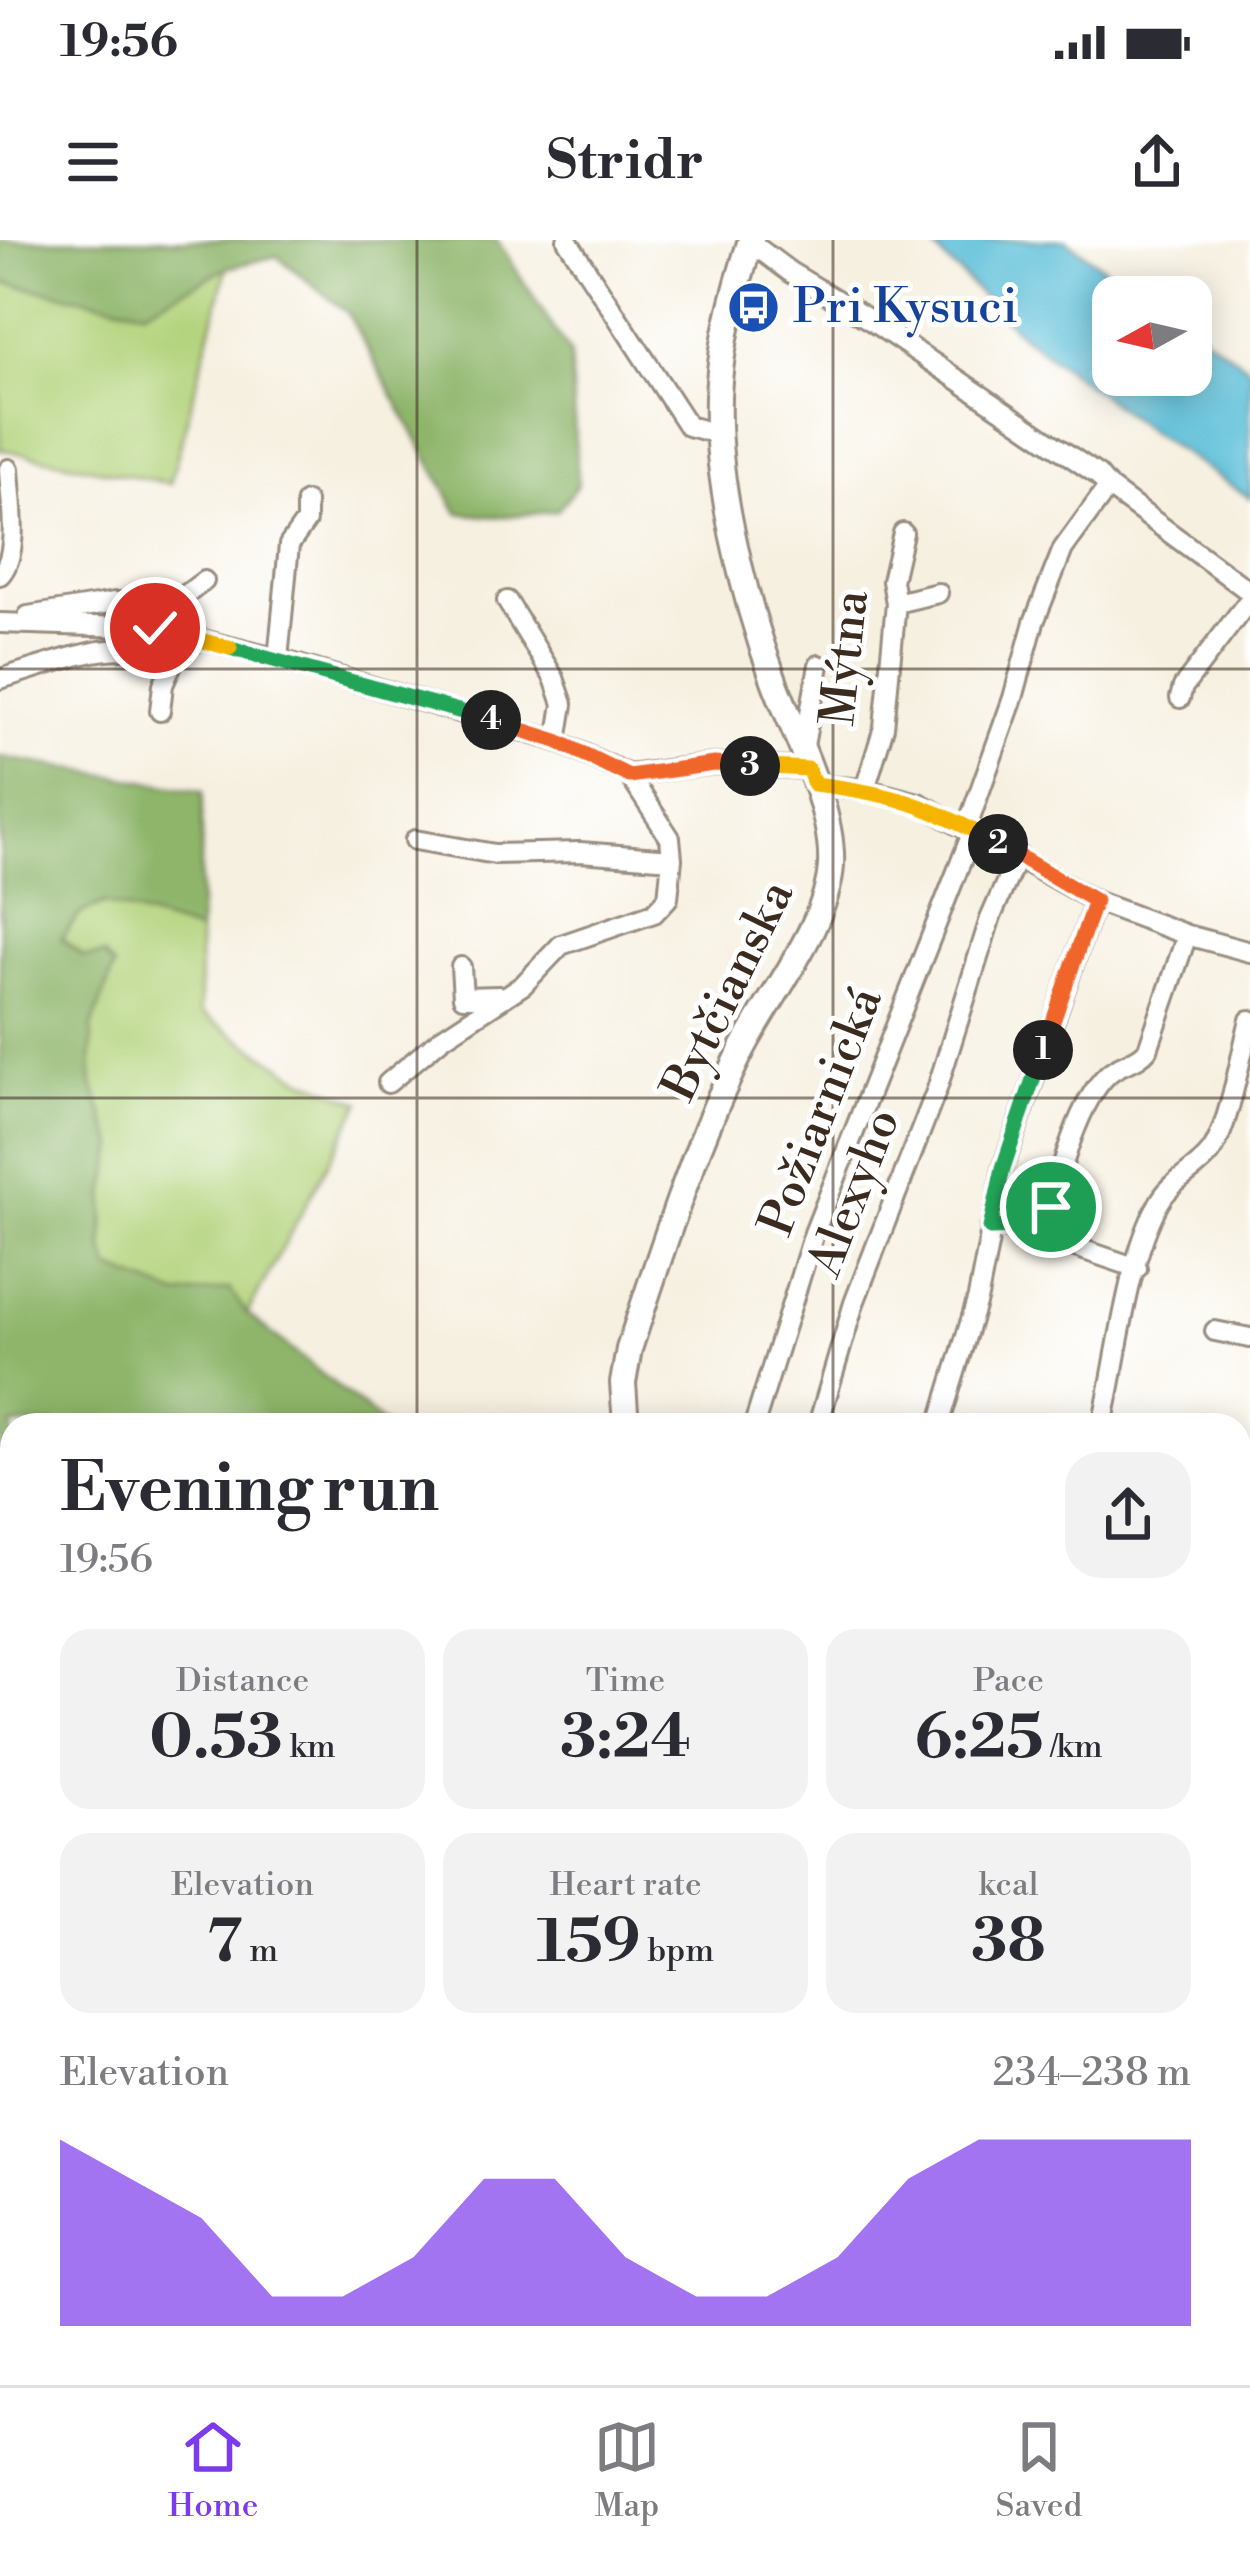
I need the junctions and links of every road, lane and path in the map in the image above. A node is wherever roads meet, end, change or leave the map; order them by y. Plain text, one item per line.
1 (567, 240) edge
2 (751, 241) edge
3 (718, 434) junction
4 (9, 469) dead end
5 (1108, 487) junction
6 (307, 502) dead end
7 (903, 533) dead end
8 (0, 575) edge
9 (204, 581) dead end
10 (938, 593) dead end
11 (1250, 596) edge
12 (507, 601) dead end
13 (896, 603) junction
14 (0, 623) edge
15 (200, 641) junction
16 (179, 648) junction
17 (278, 659) junction
18 (818, 665) dead end
19 (0, 680) edge
20 (1180, 698) dead end
21 (160, 711) dead end
22 (557, 741) junction
23 (808, 770) junction
24 (629, 776) junction
25 (865, 789) junction
26 (970, 829) junction
27 (415, 840) dead end
28 (1018, 856) junction
29 (672, 859) junction
30 (1095, 901) junction
31 (1187, 935) junction
32 (1250, 952) edge
33 (461, 967) dead end
34 (503, 996) junction
35 (1250, 1020) edge
36 (388, 1083) dead end
37 (990, 1228) junction
38 (1043, 1235) junction
39 (1136, 1268) junction
40 (1215, 1331) dead end
41 (1250, 1338) edge
42 (625, 1413) edge
43 (758, 1413) edge
44 (822, 1413) edge
45 (943, 1413) edge
46 (1105, 1413) edge

1 - 3 street
2 - 3 main road, Bytčianska
2 - 5 street
3 - 23 main road, Bytčianska
4 - 8 street
5 - 11 street
5 - 26 street, Požiarnická
6 - 17 street
7 - 13 street, Mýtna
9 - 14 street
10 - 13 street
11 - 20 street
12 - 22 street
13 - 25 street, Mýtna
14 - 15 street
15 - 16 street
15 - 17 street
16 - 19 street
16 - 21 street
17 - 22 street
18 - 23 street
22 - 24 street
23 - 24 street
23 - 25 street
23 - 42 main road, Bytčianska
24 - 29 street
25 - 26 street
26 - 28 street
26 - 43 street, Požiarnická
27 - 29 street
28 - 30 street
28 - 44 street, Alexyho
29 - 34 street
30 - 31 street
30 - 37 street
31 - 32 street
31 - 38 street
33 - 34 street
34 - 36 street
35 - 39 street
37 - 38 street
37 - 45 street
38 - 39 street
39 - 46 street
40 - 41 street

